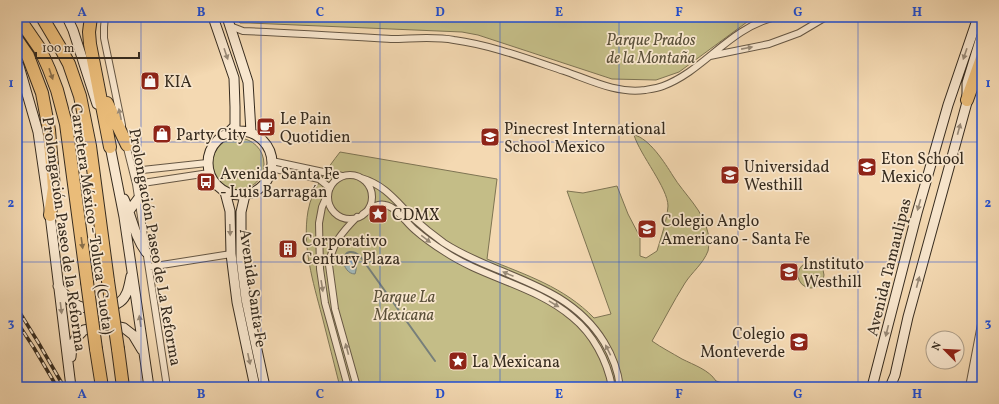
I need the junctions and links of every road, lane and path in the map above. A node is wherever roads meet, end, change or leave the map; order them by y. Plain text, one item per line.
1 (18, 17) edge
2 (42, 17) edge
3 (67, 17) edge
4 (91, 17) edge
5 (106, 17) edge
6 (213, 17) edge
7 (775, 17) edge
8 (826, 17) edge
9 (978, 17) edge
10 (229, 22) edge
11 (982, 34) edge
12 (220, 35) junction
13 (17, 40) edge
14 (709, 56) junction
15 (982, 58) edge
16 (17, 64) edge
17 (982, 69) edge
18 (98, 83) junction
19 (967, 100) junction
20 (230, 131) junction
21 (251, 132) junction
22 (126, 145) junction
23 (110, 146) junction
24 (207, 163) junction
25 (272, 164) junction
26 (133, 171) junction
27 (209, 173) junction
28 (342, 176) junction
29 (361, 178) junction
30 (136, 184) junction
31 (329, 191) junction
32 (225, 192) junction
33 (245, 195) junction
34 (138, 198) junction
35 (127, 214) junction
36 (363, 214) junction
37 (50, 215) junction
38 (357, 217) junction
39 (146, 252) junction
40 (231, 254) junction
41 (470, 258) junction
42 (466, 264) junction
43 (149, 267) junction
44 (132, 270) junction
45 (58, 286) junction
46 (982, 319) edge
47 (982, 348) edge
48 (144, 356) junction
49 (878, 370) junction
50 (69, 372) junction
51 (895, 375) junction
52 (71, 387) edge
53 (102, 387) edge
54 (123, 387) edge
55 (149, 387) edge
56 (167, 387) edge
57 (255, 387) edge
58 (265, 387) edge
59 (348, 387) edge
60 (357, 387) edge
61 (612, 387) edge
62 (620, 387) edge
63 (872, 387) edge
64 (890, 387) edge
65 (969, 387) edge
66 (975, 387) edge

1 -> 53 highway, Carretera México - Toluca (Cuota), bridge
2 - 54 highway, Carretera México - Toluca (Cuota), bridge
3 - 23 street, Prolongación Paseo de la Reforma
4 - 18 highway
22 -> 5 street, Prolongación Paseo de La Reforma
6 - 12 street
7 - 14 street
14 -> 8 street
9 -> 49 street, Avenida Tamaulipas
10 - 12 street
10 - 14 street
10 - 21 street
11 - 19 street
12 -> 20 street
13 - 37 highway
15 - 19 highway
16 - 37 street, Prolongación Paseo de la Reforma
17 - 19 street, Avenida Tamaulipas
18 - 22 highway
18 - 23 highway
51 -> 19 street, Avenida Tamaulipas
20 - 21 street
20 - 24 street
21 - 25 street
22 - 26 street, Prolongación Paseo de La Reforma
23 - 35 street, Prolongación Paseo de la Reforma
24 - 26 street
24 - 27 street
25 - 28 street
25 - 31 street
25 - 33 street
26 - 30 street, Prolongación Paseo de La Reforma
27 - 30 street
27 - 32 street
28 - 29 street
28 - 31 street
29 - 36 street
29 - 41 street
30 - 34 street, Prolongación Paseo de La Reforma
31 - 38 street
31 -> 59 street
32 - 33 street
32 -> 40 street, Avenida Santa Fe
33 - 58 street, Avenida Santa Fe
34 - 35 street
34 - 39 street, Prolongación Paseo de La Reforma
35 - 39 street
35 - 44 street, Prolongación Paseo de la Reforma
36 - 38 street
36 -> 42 street
37 - 45 street, Prolongación Paseo de la Reforma
60 -> 38 street
39 - 43 street, Prolongación Paseo de La Reforma
40 - 43 street
40 -> 57 street, Avenida Santa Fe
41 - 42 street
62 -> 41 street
42 -> 61 street
43 - 56 street, Prolongación Paseo de La Reforma
44 - 45 street
48 -> 44 street, Prolongación Paseo de la Reforma
45 -> 50 street, Prolongación Paseo de la Reforma
46 - 65 street
47 - 66 street
48 - 50 street
48 - 55 street, Prolongación Paseo de la Reforma
49 - 51 street
49 - 63 street, Avenida Tamaulipas
50 - 52 street, Prolongación Paseo de la Reforma
51 - 64 street, Avenida Tamaulipas

